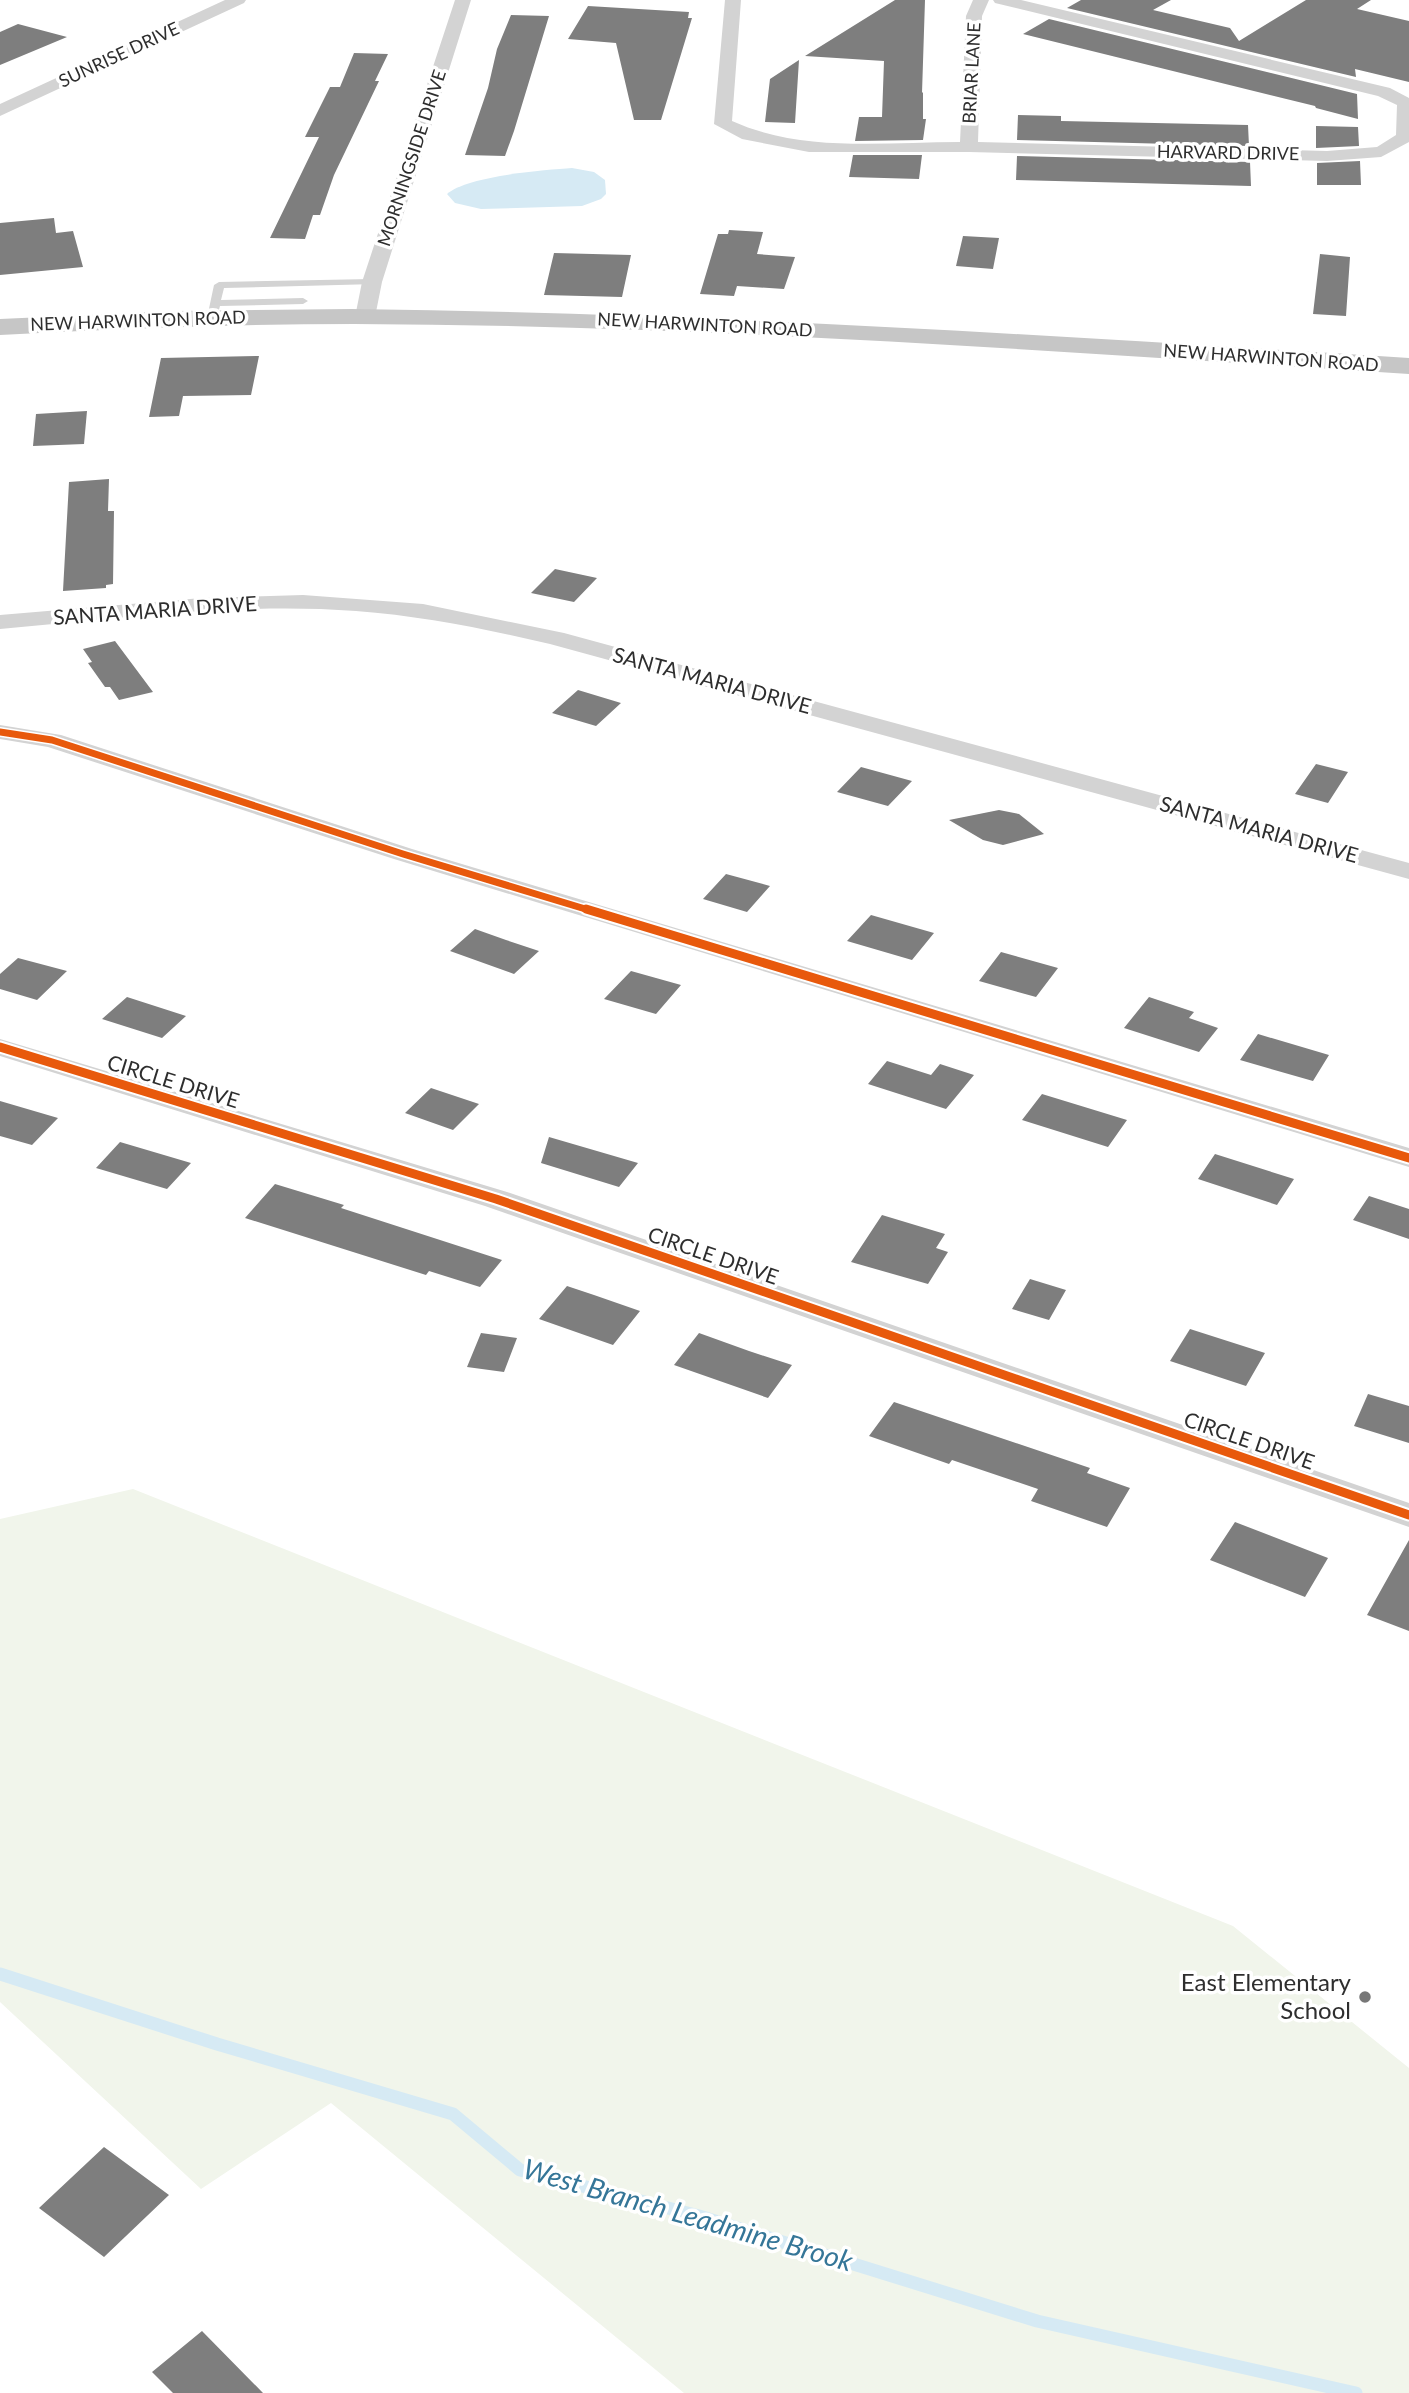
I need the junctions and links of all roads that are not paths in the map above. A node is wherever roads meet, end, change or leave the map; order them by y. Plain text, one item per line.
1 (238, 0) edge
2 (453, 0) edge
3 (463, 0) edge
4 (733, 0) edge
5 (981, 0) edge
6 (1001, 0) edge
7 (0, 111) edge
8 (969, 147) junction
9 (372, 282) junction
10 (308, 283) junction
11 (301, 309) junction
12 (213, 310) junction
13 (365, 317) junction
14 (0, 327) edge
15 (1409, 366) edge
16 (0, 622) edge
17 (0, 732) edge
18 (1409, 871) edge
19 (0, 1047) edge
20 (1409, 1158) edge
21 (1409, 1515) edge

1 - 7 street, SUNRISE DRIVE
2 - 3 street
3 - 9 street, MORNINGSIDE DRIVE
4 - 8 street, HARVARD DRIVE
5 - 8 street, BRIAR LANE
6 - 8 street, HARVARD DRIVE
9 - 10 lane
9 - 13 street, MORNINGSIDE DRIVE
10 - 11 lane
10 - 12 lane
11 - 12 main road, NEW HARWINTON ROAD
11 - 13 main road, NEW HARWINTON ROAD
12 - 14 main road, NEW HARWINTON ROAD
13 - 15 main road, NEW HARWINTON ROAD
16 - 18 street, SANTA MARIA DRIVE
17 - 20 street
19 - 21 street, CIRCLE DRIVE

